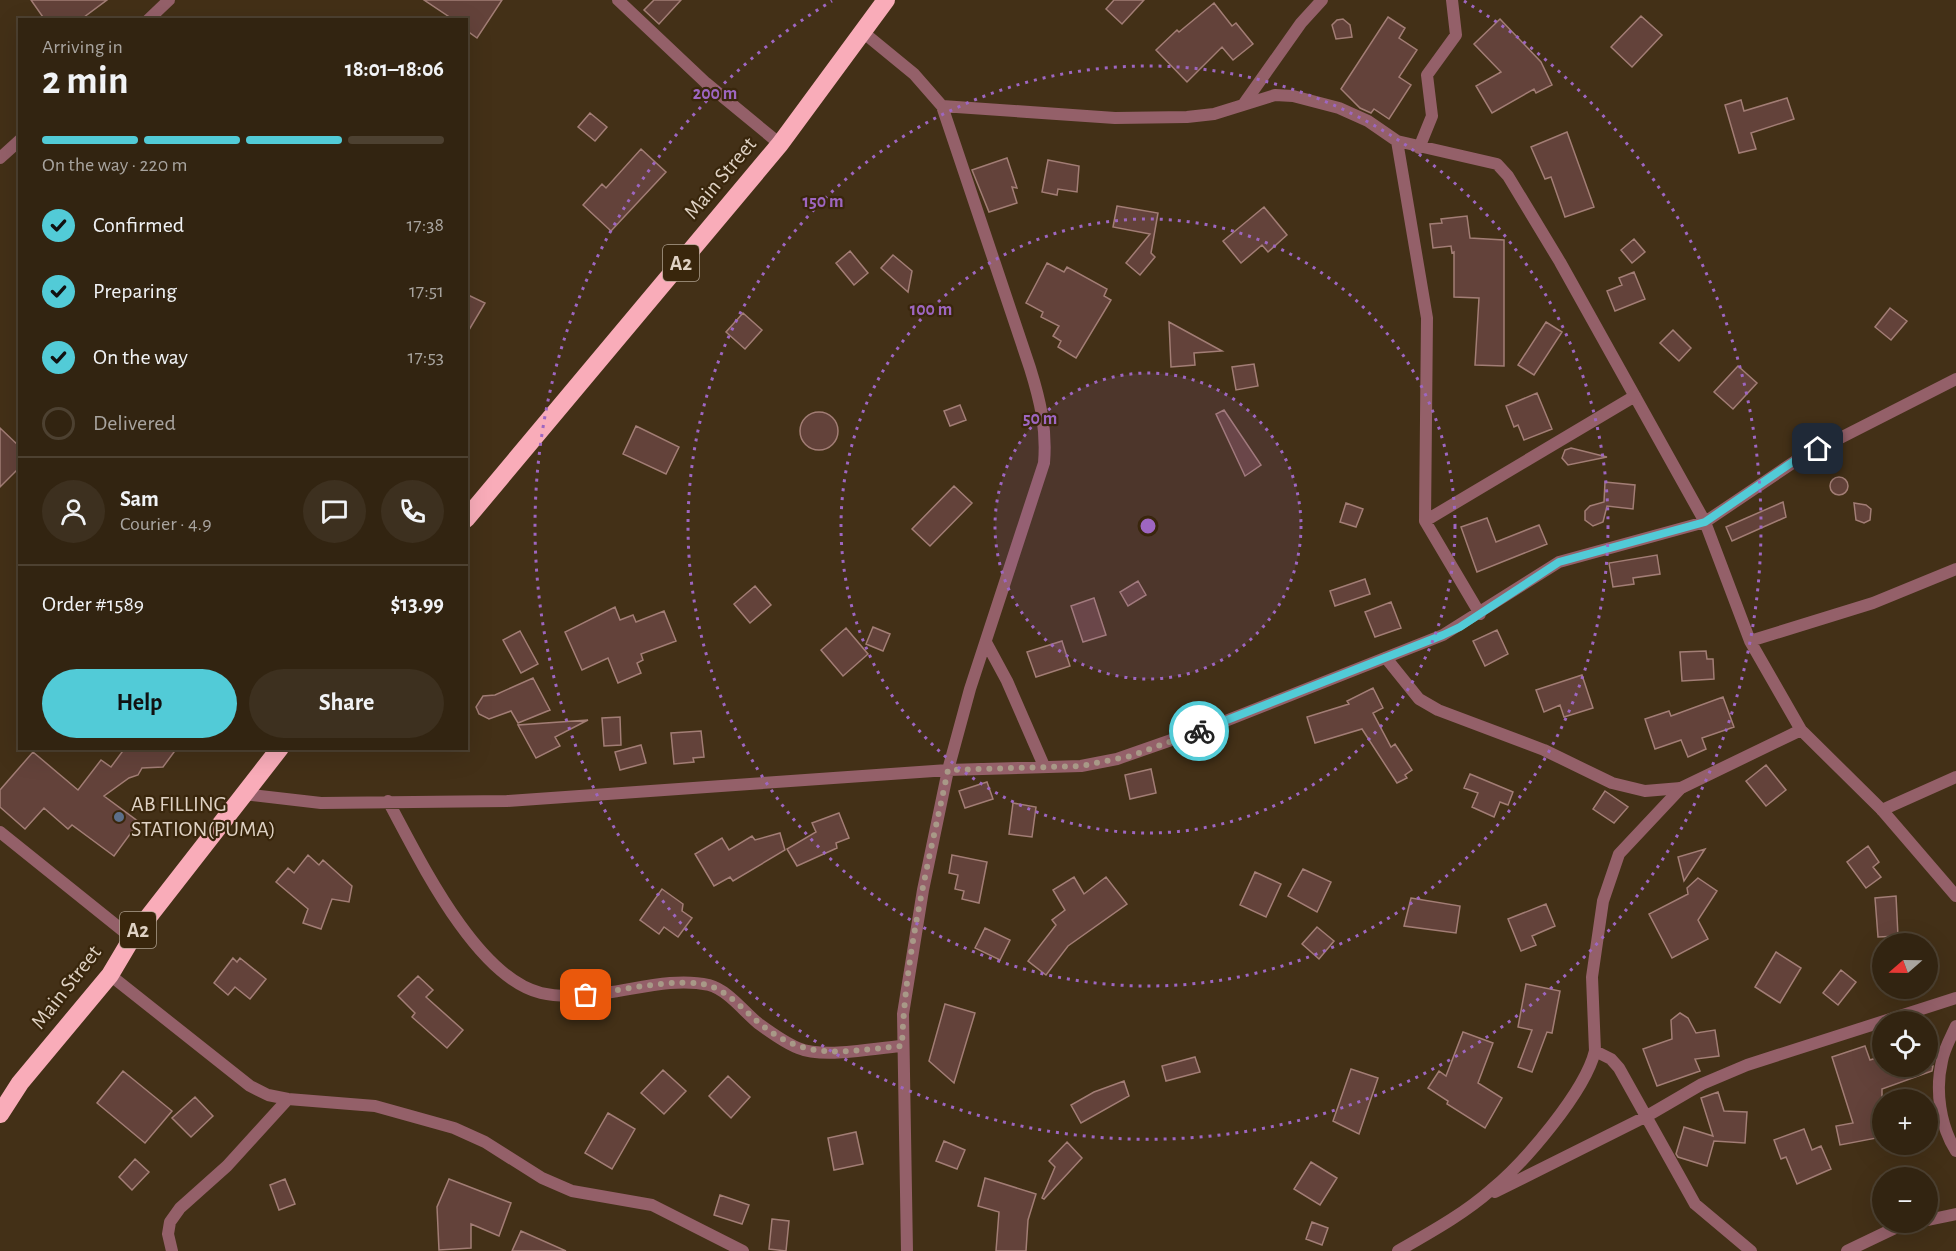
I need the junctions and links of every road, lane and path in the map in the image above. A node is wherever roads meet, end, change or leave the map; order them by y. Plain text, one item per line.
1 (169, 0) edge
2 (618, 0) edge
3 (886, 0) edge
4 (1322, 0) edge
5 (1452, 0) edge
6 (150, 18) edge
7 (864, 33) junction
8 (1243, 105) junction
9 (942, 106) junction
10 (1397, 141) junction
11 (18, 142) edge
12 (780, 144) junction
13 (1419, 148) junction
14 (0, 158) edge
15 (1956, 379) edge
16 (1635, 396) junction
17 (468, 517) edge
18 (1425, 521) junction
19 (1705, 522) junction
20 (1956, 569) edge
21 (1480, 614) junction
22 (1750, 641) junction
23 (987, 644) junction
24 (1386, 658) junction
25 (1801, 730) junction
26 (278, 750) edge
27 (1044, 766) junction
28 (948, 770) junction
29 (1956, 777) edge
30 (1681, 788) junction
31 (244, 794) junction
32 (388, 801) junction
33 (1882, 810) junction
34 (0, 832) edge
35 (1956, 896) edge
36 (132, 938) junction
37 (110, 975) junction
38 (1956, 998) edge
39 (1956, 1026) edge
40 (902, 1046) junction
41 (1595, 1051) junction
42 (288, 1099) junction
43 (0, 1114) edge
44 (1647, 1116) junction
45 (1956, 1152) edge
46 (1478, 1200) junction
47 (1956, 1214) edge
48 (1938, 1218) edge
49 (1885, 1233) edge
50 (172, 1251) edge
51 (743, 1251) edge
52 (907, 1251) edge
53 (1398, 1251) edge
54 (1750, 1251) edge
55 (1847, 1251) edge

1 - 6 street
2 - 12 street
3 - 7 highway, Main Street / A2
4 - 8 street
5 - 13 street
7 - 9 street
7 - 12 highway, Main Street / A2
8 - 9 street
8 - 10 street
9 - 23 street
10 - 13 street
10 - 18 street
11 - 14 street
12 - 17 highway, Main Street / A2
13 - 16 street
15 - 19 street
16 - 18 street
16 - 19 street
18 - 21 street
19 - 21 street
19 - 22 street
20 - 22 street
21 - 24 street
22 - 25 street
23 - 27 street
23 - 28 street
24 - 27 street
24 - 30 street
25 - 30 street
25 - 33 street
26 - 31 highway, Main Street / A2
27 - 28 street
28 - 32 street
28 - 40 street
29 - 33 street
30 - 41 street
31 - 32 street
31 - 36 highway, Main Street / A2
32 - 40 street
33 - 35 street
34 - 36 street
36 - 37 highway, Main Street / A2
37 - 42 street
37 - 43 highway, Main Street / A2
38 - 44 street
39 - 45 street
40 - 52 street
41 - 44 street
41 - 46 street
42 - 50 street
42 - 51 street
44 - 46 street
44 - 54 street
46 - 53 street
47 - 48 street
49 - 55 street

